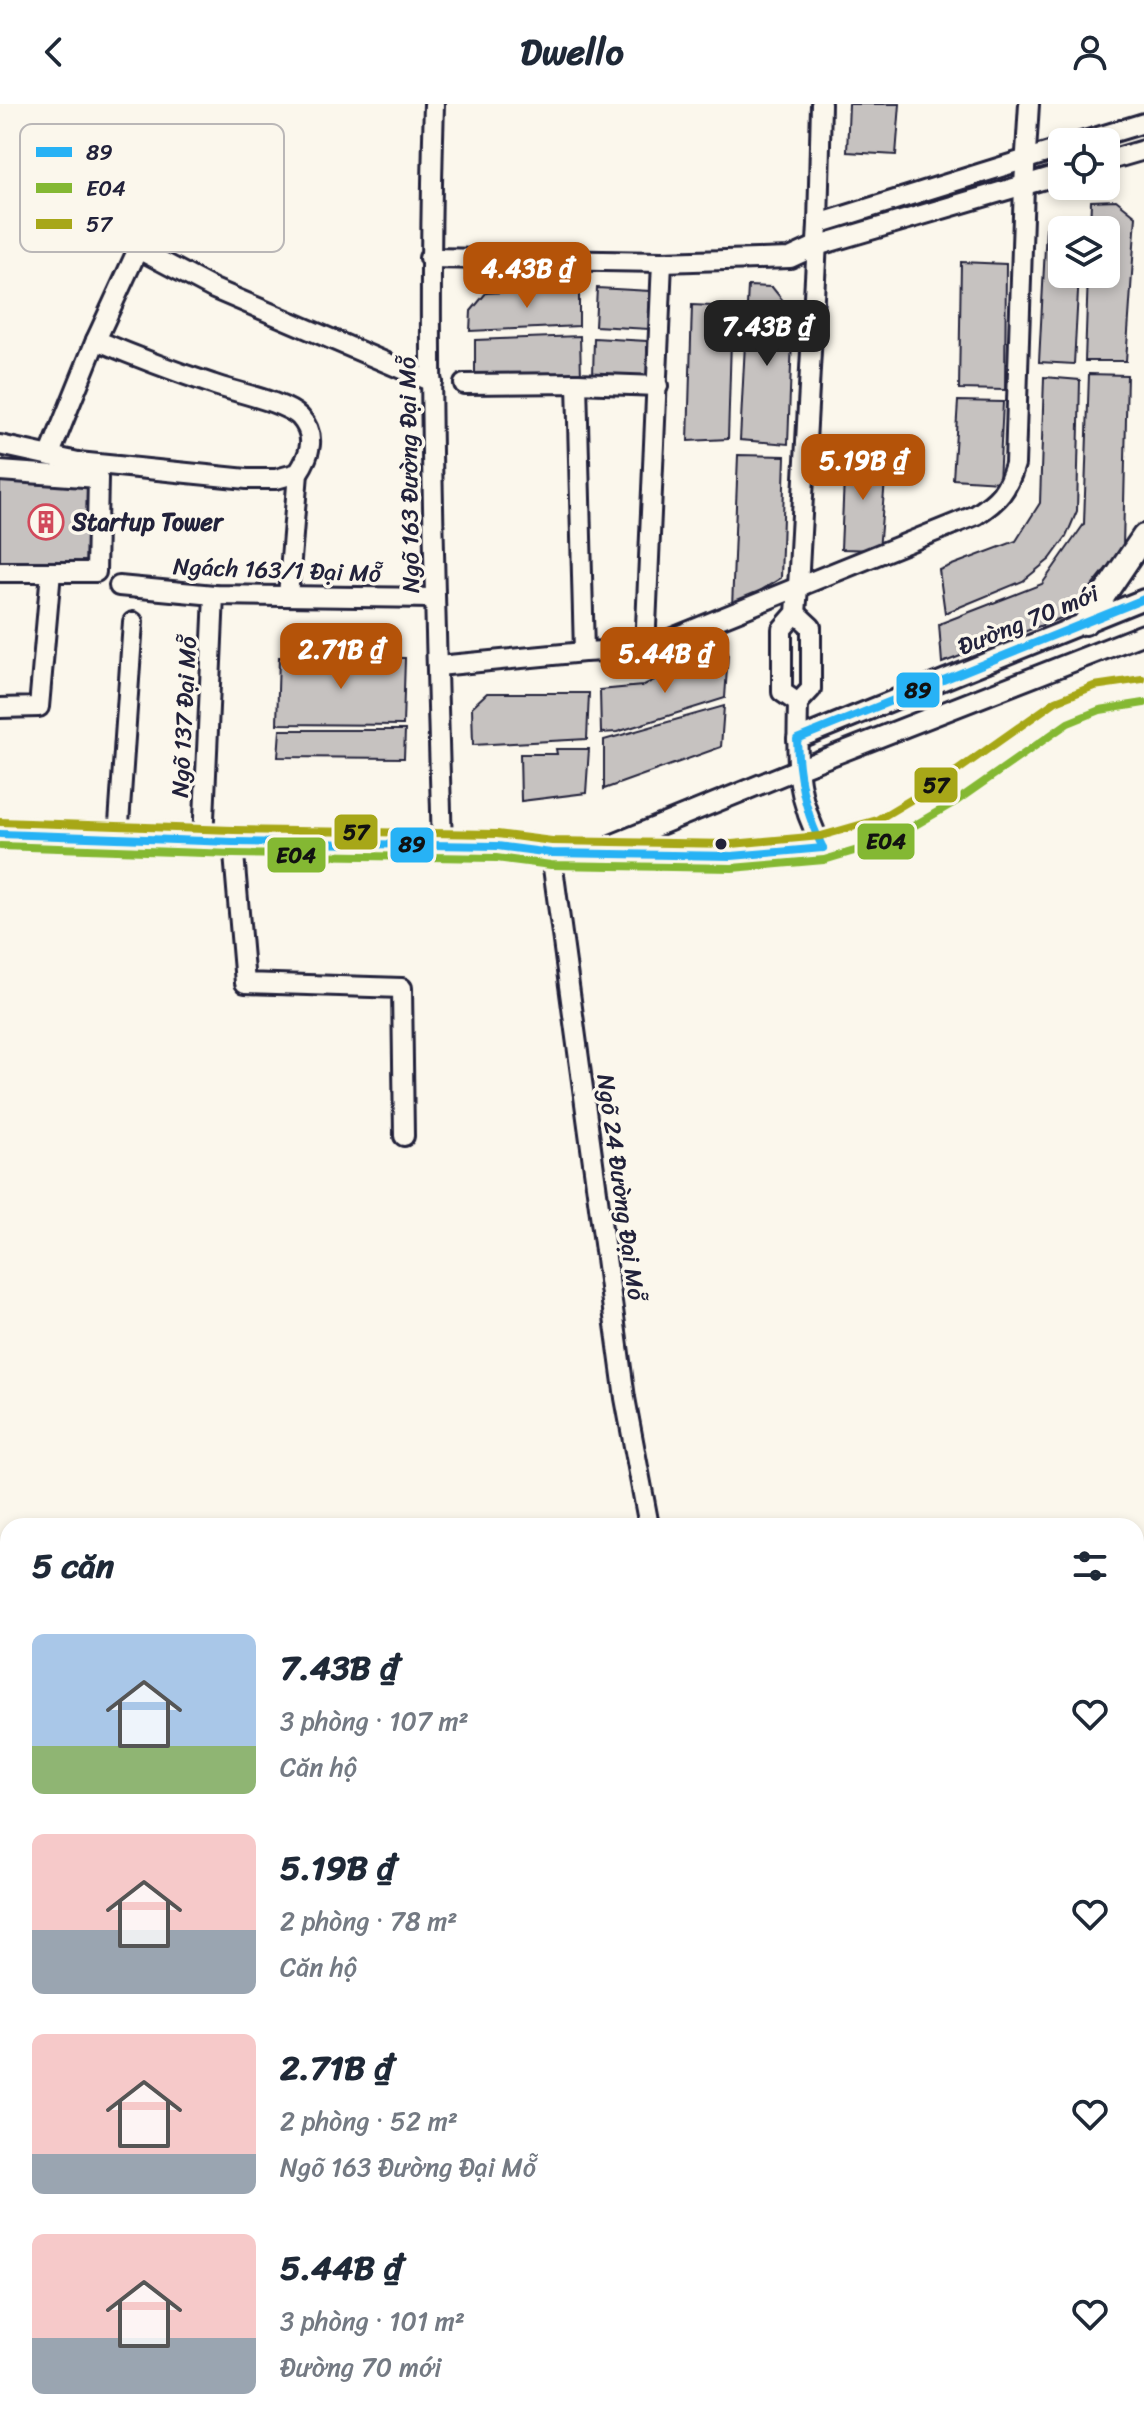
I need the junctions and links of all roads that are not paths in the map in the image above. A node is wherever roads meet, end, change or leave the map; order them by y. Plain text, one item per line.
1 (434, 104) edge
2 (821, 104) edge
3 (1029, 104) edge
4 (1144, 123) edge
5 (1120, 130) edge
6 (1144, 150) edge
7 (1048, 152) edge
8 (1120, 157) edge
9 (1026, 159) junction
10 (1048, 178) edge
11 (1024, 185) junction
12 (818, 224) junction
13 (816, 246) junction
14 (137, 252) edge
15 (144, 252) edge
16 (429, 258) junction
17 (662, 262) junction
18 (96, 340) junction
19 (432, 382) junction
20 (577, 383) junction
21 (464, 384) dead end
22 (658, 386) junction
23 (0, 445) edge
24 (50, 454) junction
25 (0, 471) edge
26 (298, 473) junction
27 (1144, 536) edge
28 (0, 572) edge
29 (51, 572) junction
30 (119, 586) dead end
31 (798, 587) junction
32 (214, 595) junction
33 (288, 596) junction
34 (433, 598) junction
35 (1144, 599) edge
36 (796, 613) junction
37 (133, 622) dead end
38 (1085, 623) junction
39 (1144, 634) edge
40 (645, 649) junction
41 (584, 652) junction
42 (438, 666) junction
43 (1144, 691) edge
44 (798, 703) junction
45 (0, 708) edge
46 (797, 739) junction
47 (798, 769) junction
48 (0, 834) edge
49 (118, 838) junction
50 (203, 841) junction
51 (233, 842) junction
52 (442, 846) junction
53 (823, 848) junction
54 (551, 853) junction
55 (592, 853) junction
56 (404, 1136) dead end
57 (648, 1518) edge

1 - 16 street, Ngõ 163 Đường Đại Mỗ
2 - 12 street
3 - 9 street
4 - 5 street
6 - 8 street
7 - 9 street
9 - 11 street
9 - 12 street
10 - 11 street
11 - 13 street
11 - 31 street
12 - 13 street
13 - 17 street
13 - 31 street
14 - 18 street
15 - 19 street
16 - 17 street
16 - 19 street, Ngõ 163 Đường Đại Mỗ
17 - 22 street
18 - 24 street
18 - 26 street
19 - 34 street, Ngõ 163 Đường Đại Mỗ
20 - 21 street
20 - 22 street
20 - 41 street
22 - 40 street
23 - 24 street
24 - 26 street
25 - 29 street
26 - 33 street
27 - 38 main road
28 - 29 street
29 - 45 street
30 - 32 street, Ngách 163/1 Đại Mỗ
31 - 36 street
31 - 40 street
32 - 33 street, Ngách 163/1 Đại Mỗ
32 - 50 street, Ngõ 137 Đại Mỗ
33 - 34 street, Ngách 163/1 Đại Mỗ
34 - 42 street, Ngõ 163 Đường Đại Mỗ
35 - 38 street, Đường 70 mới
36 - 44 street
36 - 44 street
37 - 49 street
38 - 46 street, Đường 70 mới
39 - 47 street
40 - 41 street
41 - 42 street
42 - 52 street, Ngõ 163 Đường Đại Mỗ
43 - 53 main road
44 - 46 street
46 - 47 street
47 - 53 street
47 - 55 street
48 - 49 main road
49 - 50 main road
50 - 51 main road
51 - 52 main road
51 - 56 street
52 - 54 main road
53 - 55 main road
54 - 55 main road
54 - 57 street, Ngõ 24 Đường Đại Mỗ

